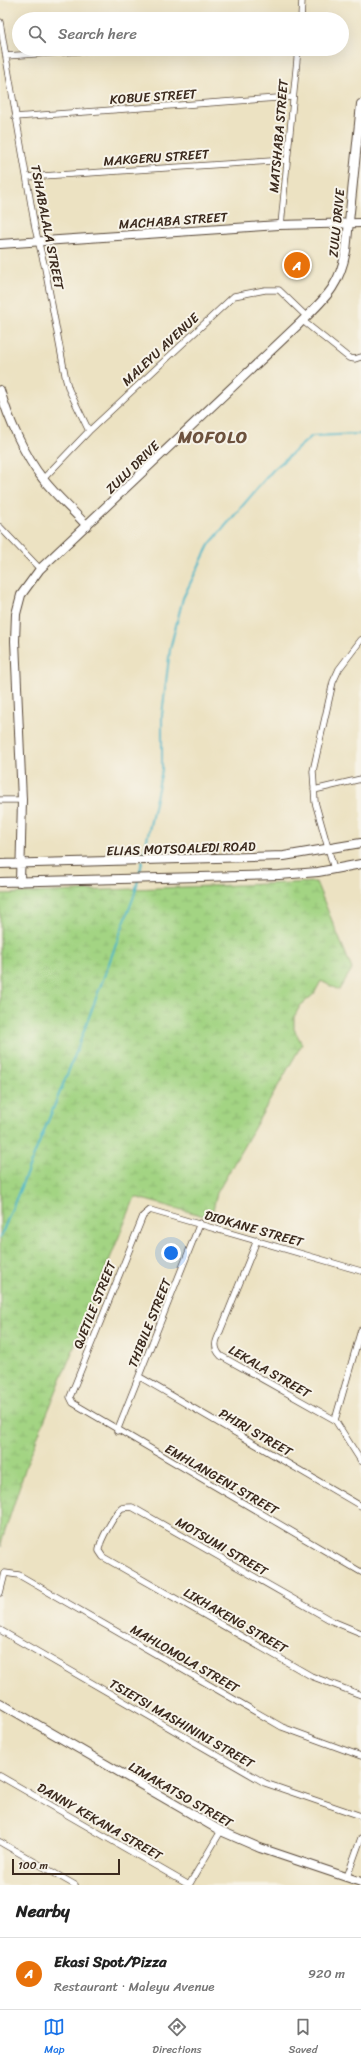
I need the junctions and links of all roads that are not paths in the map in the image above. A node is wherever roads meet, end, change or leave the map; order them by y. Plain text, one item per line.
1 (302, 0) edge
2 (301, 12) edge
3 (0, 22) edge
4 (6, 56) junction
5 (12, 56) edge
6 (297, 56) edge
7 (292, 97) junction
8 (361, 104) edge
9 (15, 117) junction
10 (286, 160) junction
11 (27, 177) junction
12 (348, 222) junction
13 (361, 223) edge
14 (281, 225) junction
15 (39, 241) junction
16 (0, 244) edge
17 (304, 318) junction
18 (361, 357) edge
19 (0, 390) edge
20 (89, 431) junction
21 (43, 479) junction
22 (87, 526) junction
23 (0, 527) edge
24 (40, 569) junction
25 (361, 640) edge
26 (361, 779) edge
27 (314, 790) junction
28 (0, 800) edge
29 (22, 800) junction
30 (361, 843) edge
31 (328, 850) junction
32 (21, 863) junction
33 (0, 864) edge
34 (361, 864) edge
35 (334, 869) junction
36 (0, 882) edge
37 (20, 882) junction
38 (143, 1216) joint
39 (200, 1223) junction
40 (257, 1240) junction
41 (361, 1271) edge
42 (361, 1330) edge
43 (140, 1377) junction
44 (73, 1403) joint
45 (335, 1420) junction
46 (117, 1431) junction
47 (361, 1461) edge
48 (361, 1506) edge
49 (103, 1557) joint
50 (361, 1572) edge
51 (0, 1593) edge
52 (0, 1630) edge
53 (361, 1632) edge
54 (361, 1695) edge
55 (0, 1703) edge
56 (361, 1756) edge
57 (0, 1776) edge
58 (361, 1816) edge
59 (221, 1831) junction
60 (361, 1838) edge
61 (0, 1842) edge
62 (347, 1877) junction
63 (361, 1882) edge
64 (75, 1885) edge
65 (189, 1885) edge

1 - 2 street
3 - 4 street, TSHABALALA STREET
4 - 5 street
4 - 9 street, TSHABALALA STREET
6 - 7 street, MATSHABA STREET
7 - 9 street, KOBUE STREET
7 - 10 street, MATSHABA STREET
8 - 12 main road, ZULU DRIVE
9 - 11 street, TSHABALALA STREET
10 - 11 street, MAKGERU STREET
10 - 14 street, MATSHABA STREET
11 - 15 street, TSHABALALA STREET
12 - 13 main road, MACHABA STREET
12 - 14 main road, MACHABA STREET
12 - 17 main road, ZULU DRIVE
14 - 15 main road, MACHABA STREET
15 - 16 main road, MACHABA STREET
15 - 20 street, TSHABALALA STREET
17 - 18 street
17 - 20 street, MALEYU AVENUE
17 - 22 main road, ZULU DRIVE
19 - 21 main road
20 - 21 street, MALEYU AVENUE
21 - 22 main road
22 - 24 main road, ZULU DRIVE
23 - 24 street
24 - 29 main road, ZULU DRIVE
25 - 27 street
26 - 27 street
27 - 31 street
28 - 29 street
29 - 32 main road, ZULU DRIVE
30 - 31 main road, ELIAS MOTSOALEDI ROAD
31 - 32 main road, ELIAS MOTSOALEDI ROAD
31 - 35 street
32 - 33 main road, ELIAS MOTSOALEDI ROAD
32 - 37 main road, ZULU DRIVE
34 - 35 main road
35 - 37 main road
36 - 37 main road
38 - 39 street, DIOKANE STREET
38 - 44 street, QJETILE STREET
39 - 40 street, DIOKANE STREET
39 - 43 street, THIBILE STREET
40 - 41 street, DIOKANE STREET
40 - 45 street, LEKALA STREET
42 - 45 street
43 - 46 street, THIBILE STREET
43 - 48 street, PHIRI STREET
44 - 46 street, EMHLANGENI STREET
45 - 47 street
46 - 50 street, EMHLANGENI STREET
49 - 53 street, MOTSUMI STREET
49 - 54 street, LIKHAKENG STREET
51 - 56 street, MAHLOMOLA STREET
52 - 58 street, TSIETSI MASHININI STREET
55 - 59 main road, LIMAKATSO STREET
57 - 65 street, DANNY KEKANA STREET
59 - 62 main road, LIMAKATSO STREET
59 - 65 street
60 - 62 street
61 - 64 street
62 - 63 main road, LIMAKATSO STREET

